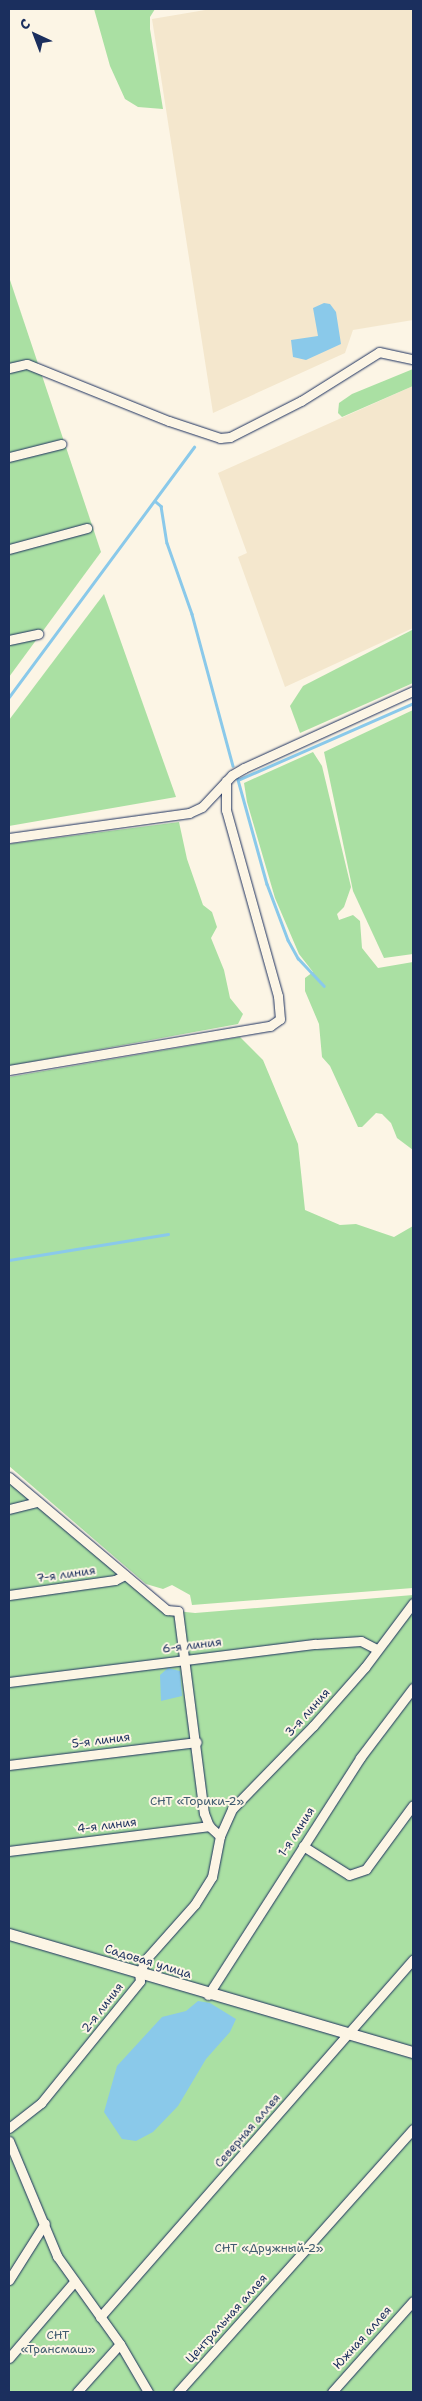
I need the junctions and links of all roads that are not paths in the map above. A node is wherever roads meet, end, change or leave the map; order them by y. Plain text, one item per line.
1 (413, 359) edge
2 (9, 368) edge
3 (60, 444) dead end
4 (9, 457) edge
5 (87, 528) dead end
6 (9, 549) edge
7 (38, 634) dead end
8 (9, 640) edge
9 (413, 691) edge
10 (226, 780) junction
11 (9, 838) edge
12 (9, 1070) edge
13 (9, 1477) edge
14 (38, 1502) junction
15 (9, 1509) edge
16 (125, 1575) junction
17 (9, 1595) edge
18 (413, 1603) edge
19 (376, 1649) junction
20 (184, 1659) junction
21 (9, 1682) edge
22 (413, 1688) edge
23 (197, 1742) junction
24 (9, 1765) edge
25 (413, 1805) edge
26 (209, 1826) junction
27 (220, 1836) junction
28 (303, 1846) junction
29 (9, 1851) edge
30 (9, 1934) edge
31 (413, 1960) edge
32 (140, 1973) junction
33 (208, 1995) junction
34 (347, 2035) junction
35 (413, 2052) edge
36 (9, 2128) edge
37 (413, 2129) edge
38 (9, 2141) edge
39 (11, 2156) edge
40 (45, 2223) junction
41 (9, 2280) edge
42 (74, 2282) junction
43 (413, 2301) edge
44 (100, 2317) junction
45 (120, 2344) junction
46 (9, 2358) edge
47 (77, 2392) edge
48 (148, 2392) edge
49 (178, 2392) edge
50 (332, 2392) edge

1 - 2 street
3 - 4 street
5 - 6 street
7 - 8 street
9 - 10 street
10 - 11 street
10 - 12 street
13 - 14 street
14 - 15 street
14 - 16 street
16 - 17 street, 7-я линия
16 - 20 street
18 - 19 street, 3-я линия
19 - 20 street, 6-я линия
19 - 27 street, 3-я линия
20 - 21 street, 6-я линия
20 - 23 street
22 - 28 street, 1-я линия
23 - 24 street, 5-я линия
23 - 26 street
25 - 28 street
26 - 27 street
26 - 29 street, 4-я линия
27 - 32 street, 2-я линия
28 - 33 street, 1-я линия
30 - 32 street, Садовая улица
31 - 34 street, Северная аллея
32 - 33 street, Садовая улица
32 - 36 street, 2-я линия
33 - 34 street, Садовая улица
34 - 35 street, Садовая улица
34 - 44 street, Северная аллея
37 - 49 street, Центральная аллея
38 - 39 street
39 - 40 street
40 - 41 street
40 - 42 street
42 - 44 street
42 - 46 street
43 - 50 street, Южная аллея
44 - 45 street
45 - 47 street
45 - 48 street

